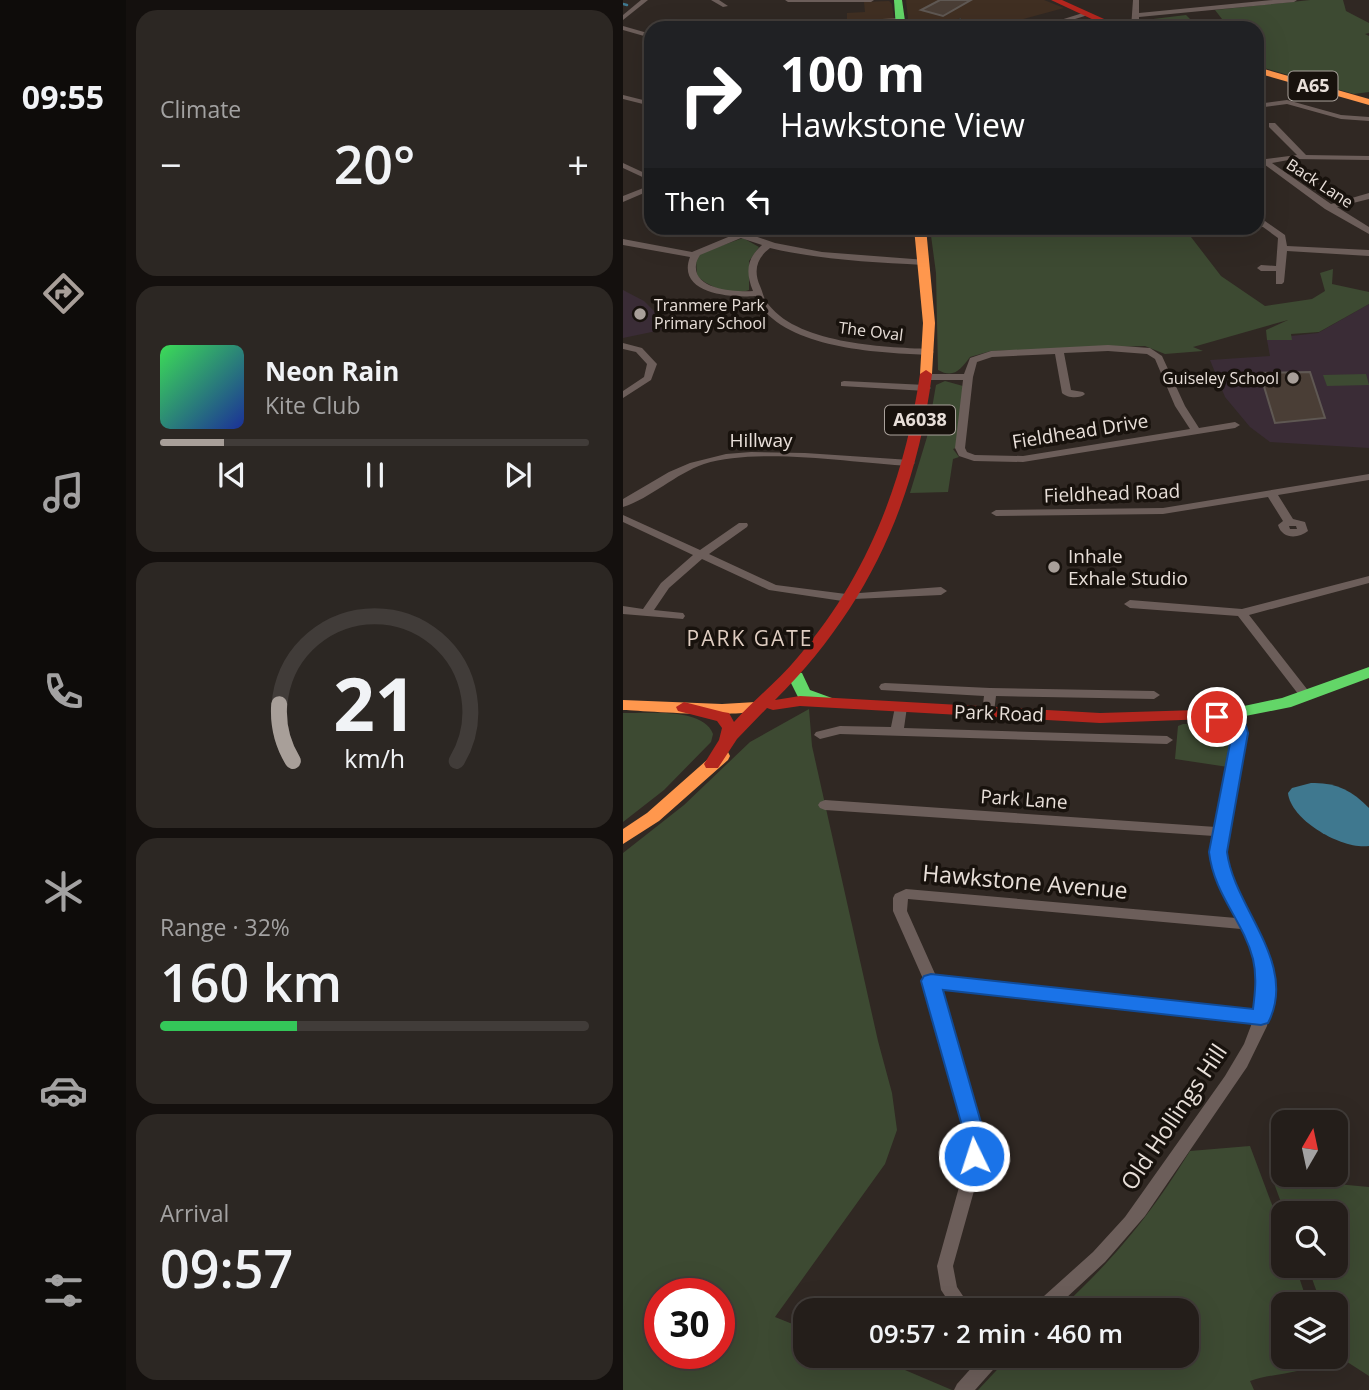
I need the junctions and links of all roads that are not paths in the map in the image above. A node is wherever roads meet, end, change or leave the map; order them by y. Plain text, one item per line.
1 (645, 0) edge
2 (713, 0) edge
3 (788, 0) edge
4 (871, 0) edge
5 (898, 0) edge
6 (1055, 0) edge
7 (1136, 0) edge
8 (1294, 0) edge
9 (725, 6) dead end
10 (1086, 14) junction
11 (1137, 15) junction
12 (623, 18) edge
13 (900, 21) edge
14 (1062, 21) edge
15 (1102, 21) edge
16 (1136, 21) edge
17 (623, 27) edge
18 (644, 34) edge
19 (1264, 72) edge
20 (623, 97) edge
21 (644, 100) edge
22 (641, 102) junction
23 (1369, 102) edge
24 (644, 103) edge
25 (1264, 105) edge
26 (1369, 119) edge
27 (1272, 125) dead end
28 (1304, 157) junction
29 (1369, 158) edge
30 (1264, 159) edge
31 (1264, 162) edge
32 (623, 164) edge
33 (644, 175) edge
34 (644, 190) edge
35 (1369, 196) edge
36 (623, 200) edge
37 (1328, 206) junction
38 (1264, 222) edge
39 (1369, 231) edge
40 (740, 235) joint
41 (921, 235) edge
42 (623, 242) edge
43 (768, 245) junction
44 (1283, 248) junction
45 (1369, 253) edge
46 (694, 255) junction
47 (923, 262) junction
48 (1261, 268) dead end
49 (1279, 270) junction
50 (1279, 282) dead end
51 (757, 293) junction
52 (623, 346) edge
53 (1059, 350) junction
54 (929, 352) junction
55 (968, 377) junction
56 (926, 382) junction
57 (844, 384) dead end
58 (1080, 394) dead end
59 (623, 395) edge
60 (1235, 425) dead end
61 (1196, 431) junction
62 (910, 463) junction
63 (1369, 477) edge
64 (1271, 493) junction
65 (623, 504) edge
66 (996, 513) dead end
67 (623, 518) edge
68 (1289, 522) dead end
69 (743, 525) dead end
70 (702, 554) junction
71 (1369, 579) edge
72 (941, 591) dead end
73 (850, 597) junction
74 (1131, 604) dead end
75 (623, 610) edge
76 (646, 612) junction
77 (1243, 613) junction
78 (679, 616) dead end
79 (798, 670) junction
80 (1369, 672) edge
81 (885, 687) dead end
82 (990, 692) junction
83 (1154, 695) dead end
84 (1306, 696) junction
85 (826, 702) junction
86 (623, 705) edge
87 (764, 706) junction
88 (684, 707) junction
89 (901, 707) junction
90 (988, 712) junction
91 (1235, 715) junction
92 (1100, 718) junction
93 (897, 731) junction
94 (820, 735) dead end
95 (1100, 737) junction
96 (727, 739) junction
97 (1167, 740) dead end
98 (712, 764) junction
99 (825, 805) dead end
100 (1219, 832) junction
101 (623, 838) edge
102 (1246, 925) junction
103 (931, 981) junction
104 (1261, 1018) junction
105 (955, 1298) edge
106 (1055, 1298) edge
107 (983, 1368) edge
108 (963, 1390) edge

1 - 12 street
2 - 9 street
3 - 4 street
5 - 13 main road
6 - 10 main road
7 - 11 street
8 - 11 street
10 - 14 street
10 - 15 main road
11 - 16 street
17 - 18 street
19 - 23 main road, A65
20 - 22 street
21 - 22 street
22 - 24 street
25 - 26 street
27 - 28 street
28 - 29 street
28 - 30 street
31 - 37 street, Back Lane
32 - 33 street
34 - 36 street
35 - 37 street
37 - 39 street, Back Lane
38 - 44 street
40 - 43 street
40 - 46 street
41 - 47 main road, A6038
42 - 46 street
43 - 47 street
43 - 51 street
44 - 45 street
44 - 49 street
46 - 51 street
47 - 54 main road, A6038
48 - 49 street
49 - 50 street
51 - 54 street, The Oval
52 - 59 street
53 - 55 street
53 - 58 street
53 - 61 street
54 - 56 main road, A6038
55 - 56 street
55 - 61 street, Fieldhead Drive
56 - 57 street
56 - 62 main road, A6038
60 - 61 street, Fieldhead Drive
62 - 65 street, Hillway
62 - 73 main road, A6038
63 - 64 street, Fieldhead Road
64 - 66 street, Fieldhead Road
64 - 68 street
67 - 70 street
69 - 70 street
70 - 73 street
70 - 76 street
71 - 77 street
72 - 73 street
73 - 79 main road, A6038
74 - 77 street
75 - 76 street
76 - 78 street
77 - 84 street
79 - 85 main road
79 - 87 main road, A6038
80 - 84 main road, Park Road
81 - 82 street, Park Road
82 - 83 street, Park Road
82 - 90 street, Park Road
84 - 91 main road, Park Road
85 - 87 main road, Park Road
85 - 89 main road, Park Road
86 - 88 main road
87 - 88 main road, Park Road
87 - 96 main road, A6038
87 - 98 main road, A6038
88 - 96 main road
89 - 90 main road, Park Road
89 - 93 street
90 - 92 main road, Park Road
91 - 92 main road, Park Road
91 - 100 street, Old Hollings Hill
92 - 95 street
93 - 94 street, Park Road
93 - 95 street, Park Road
95 - 97 street, Park Road
96 - 98 main road, A6038
98 - 101 main road, A6038
99 - 100 street, Park Lane
100 - 102 street, Old Hollings Hill
102 - 103 street, Hawkstone Avenue
102 - 104 street, Old Hollings Hill
103 - 104 street
103 - 105 street, Hawkstone Avenue
104 - 106 street, Old Hollings Hill
107 - 108 street

